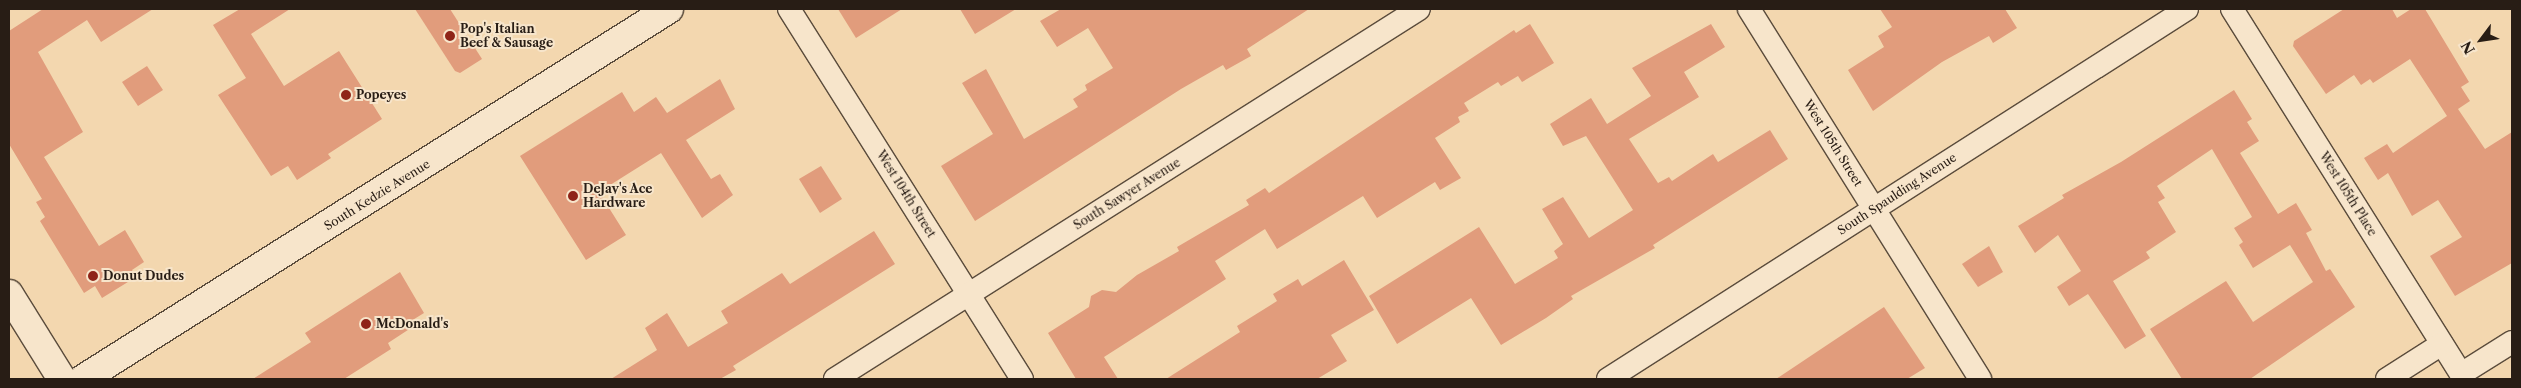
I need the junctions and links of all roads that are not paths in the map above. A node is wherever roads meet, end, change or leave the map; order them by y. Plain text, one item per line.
1 (669, 9) edge
2 (789, 9) edge
3 (1419, 9) edge
4 (1750, 9) edge
5 (2187, 9) edge
6 (2232, 9) edge
7 (1874, 209) junction
8 (9, 294) edge
9 (968, 294) junction
10 (2512, 342) edge
11 (2442, 344) junction
12 (2463, 377) edge
13 (62, 379) edge
14 (83, 379) edge
15 (835, 379) edge
16 (1022, 379) edge
17 (1608, 379) edge
18 (1980, 379) edge
19 (2387, 379) edge

1 - 14 main road, South Kedzie Avenue
2 - 9 street, West 104th Street
3 - 9 street, South Sawyer Avenue
4 - 7 street, West 105th Street
5 - 7 street, South Spaulding Avenue
6 - 11 street, West 105th Place
7 - 17 street, South Spaulding Avenue
7 - 18 street, West 105th Street
8 - 13 main road
9 - 15 street, South Sawyer Avenue
9 - 16 street, West 104th Street
10 - 12 street
11 - 12 street, West 105th Place
11 - 19 street

